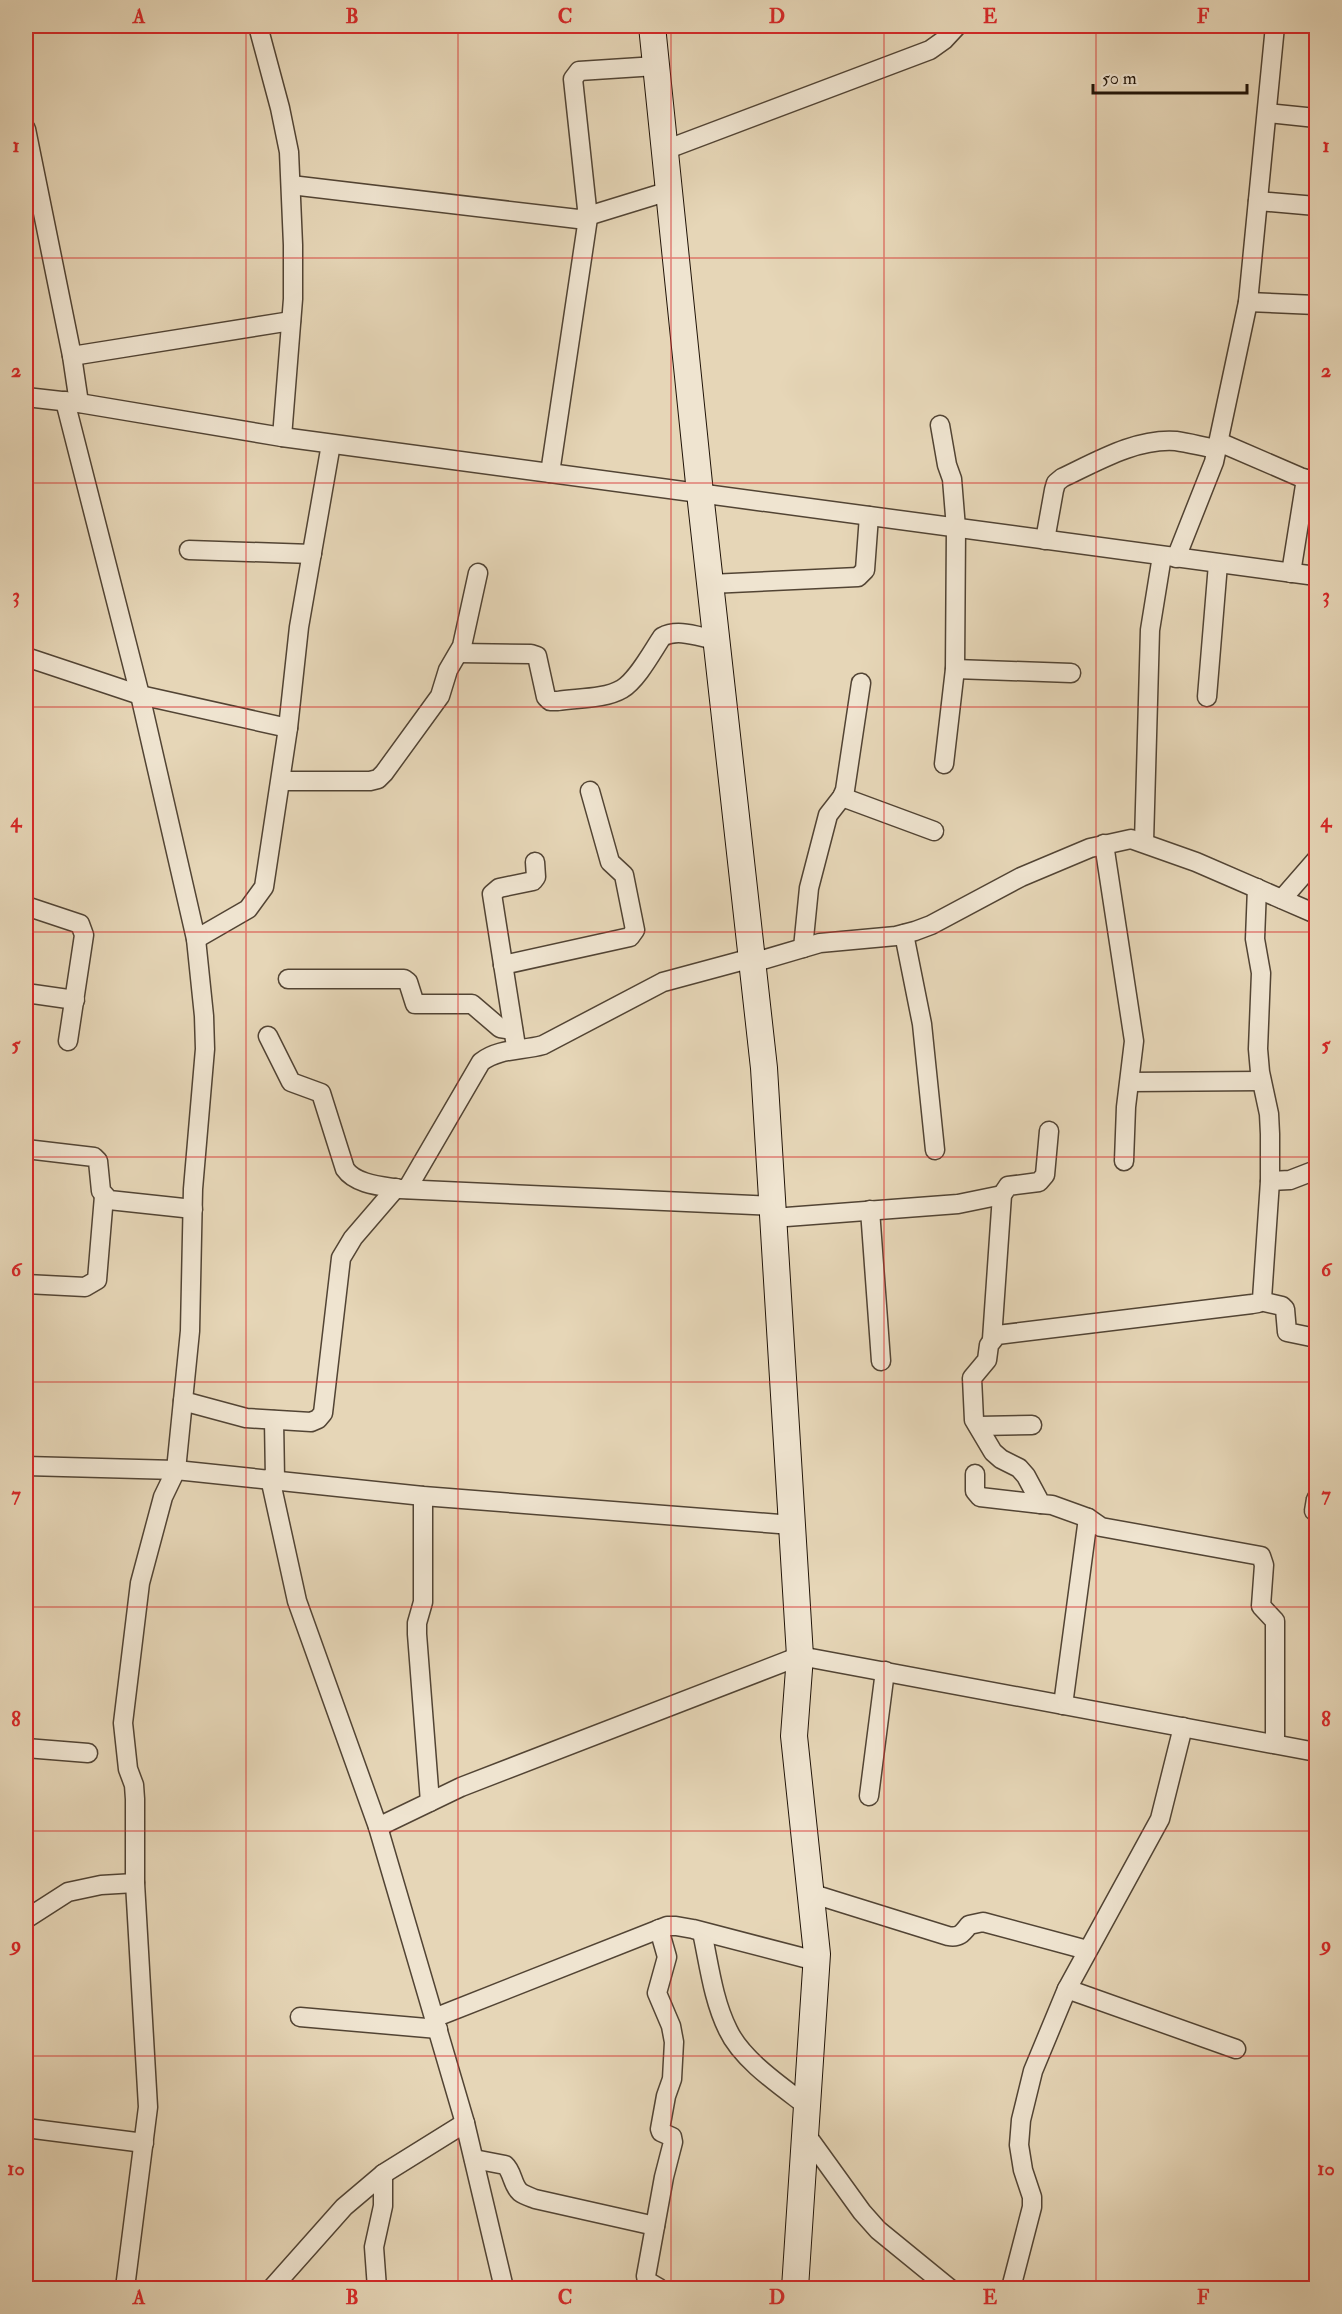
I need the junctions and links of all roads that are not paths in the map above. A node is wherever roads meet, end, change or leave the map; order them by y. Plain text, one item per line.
1 (260, 26) edge
2 (652, 26) edge
3 (957, 26) edge
4 (1275, 26) edge
5 (656, 66) junction
6 (1267, 113) junction
7 (1317, 118) edge
8 (26, 129) edge
9 (665, 150) junction
10 (291, 184) junction
11 (669, 191) junction
12 (1258, 201) junction
13 (1317, 206) edge
14 (588, 218) junction
15 (1248, 302) junction
16 (1317, 305) edge
17 (291, 321) junction
18 (72, 356) junction
19 (26, 397) edge
20 (72, 402) junction
21 (940, 424) dead end
22 (282, 437) junction
23 (331, 444) junction
24 (1218, 446) junction
25 (550, 473) junction
26 (1311, 481) edge
27 (700, 494) junction
28 (869, 516) junction
29 (956, 528) junction
30 (1045, 540) junction
31 (189, 550) dead end
32 (312, 554) junction
33 (1169, 557) junction
34 (1218, 564) junction
35 (478, 573) dead end
36 (1291, 573) junction
37 (1317, 576) edge
38 (710, 584) junction
39 (716, 640) junction
40 (459, 653) junction
41 (26, 657) edge
42 (955, 669) junction
43 (1071, 674) dead end
44 (861, 683) dead end
45 (140, 695) junction
46 (1207, 697) dead end
47 (288, 728) junction
48 (944, 764) dead end
49 (280, 781) junction
50 (590, 791) dead end
51 (842, 797) junction
52 (934, 831) dead end
53 (1144, 842) junction
54 (1104, 844) junction
55 (1317, 860) edge
56 (535, 862) dead end
57 (1257, 888) junction
58 (1282, 899) junction
59 (26, 906) edge
60 (1317, 914) edge
61 (904, 934) junction
62 (196, 939) junction
63 (803, 948) junction
64 (752, 960) junction
65 (503, 965) junction
66 (288, 979) dead end
67 (26, 993) edge
68 (75, 999) junction
69 (513, 1030) junction
70 (268, 1036) dead end
71 (68, 1041) dead end
72 (516, 1050) junction
73 (1261, 1081) junction
74 (1130, 1082) junction
75 (1049, 1131) dead end
76 (26, 1149) edge
77 (935, 1150) dead end
78 (1124, 1161) dead end
79 (1317, 1170) edge
80 (1270, 1181) junction
81 (401, 1189) junction
82 (1002, 1195) junction
83 (104, 1196) junction
84 (193, 1209) junction
85 (870, 1210) junction
86 (773, 1212) junction
87 (26, 1284) edge
88 (1260, 1301) junction
89 (1317, 1338) edge
90 (992, 1339) junction
91 (881, 1361) dead end
92 (183, 1401) junction
93 (274, 1420) junction
94 (1032, 1425) dead end
95 (979, 1426) junction
96 (26, 1466) edge
97 (176, 1470) junction
98 (975, 1474) dead end
99 (273, 1479) junction
100 (423, 1496) junction
101 (1041, 1504) junction
102 (1089, 1518) junction
103 (792, 1525) junction
104 (800, 1656) junction
105 (885, 1671) junction
106 (1063, 1705) junction
107 (1183, 1727) junction
108 (1275, 1744) junction
109 (26, 1748) edge
110 (1317, 1752) edge
111 (88, 1753) dead end
112 (869, 1796) dead end
113 (430, 1802) junction
114 (378, 1827) junction
115 (135, 1883) junction
116 (810, 1893) junction
117 (26, 1919) edge
118 (659, 1929) junction
119 (702, 1932) junction
120 (1087, 1950) junction
121 (816, 1961) junction
122 (1067, 1989) junction
123 (300, 2017) dead end
124 (436, 2024) junction
125 (1236, 2049) dead end
126 (807, 2106) junction
127 (465, 2123) junction
128 (26, 2128) edge
129 (805, 2133) junction
130 (144, 2143) junction
131 (474, 2159) junction
132 (383, 2174) junction
133 (655, 2226) junction
134 (125, 2289) edge
135 (272, 2289) edge
136 (377, 2289) edge
137 (504, 2289) edge
138 (659, 2289) edge
139 (795, 2289) edge
140 (950, 2289) edge
141 (1011, 2289) edge

1 - 10 street
2 - 5 main road
3 - 9 street
4 - 6 street
5 - 9 main road
5 - 14 street
6 - 7 street
6 - 12 street
8 - 18 street
9 - 11 main road
10 - 14 street
10 - 17 street
11 - 14 street
11 - 27 main road
12 - 13 street
12 - 15 street
14 - 25 street
15 - 16 street
15 - 24 street
17 - 18 street
17 - 22 street
18 - 20 street
19 - 20 street
20 - 22 street
20 - 45 street
21 - 29 street
22 - 23 street
23 - 25 street
23 - 32 street
24 - 26 street
24 - 30 street
24 - 33 street
25 - 27 street
26 - 36 street
27 - 28 street
27 - 38 main road
28 - 29 street
28 - 38 street
29 - 30 street
29 - 42 street
30 - 33 street
31 - 32 street
32 - 47 street
33 - 34 street
33 - 53 street
34 - 36 street
34 - 46 street
35 - 40 street
36 - 37 street
38 - 39 main road
39 - 40 street
39 - 64 main road
40 - 49 street
41 - 45 street
42 - 43 street
42 - 48 street
44 - 51 street
45 - 47 street
45 - 62 street
47 - 49 street
49 - 62 street
50 - 65 street
51 - 52 street
51 - 63 street
53 - 54 street
53 - 57 street
54 - 61 street
54 - 74 street
55 - 58 street
56 - 65 street
57 - 58 street
57 - 73 street
58 - 60 street
59 - 68 street
61 - 63 street
61 - 77 street
62 - 84 street
63 - 64 street
64 - 72 street
64 - 86 main road
65 - 69 street
66 - 69 street
67 - 68 street
68 - 71 street
69 - 72 street
70 - 81 street
72 - 81 street
73 - 74 street
73 - 80 street
74 - 78 street
75 - 82 street
76 - 83 street
79 - 80 street
80 - 88 street
81 - 86 street
81 - 93 street
82 - 85 street
82 - 90 street
83 - 84 street
83 - 87 street
84 - 92 street
85 - 86 street
85 - 91 street
86 - 103 main road
88 - 89 street
88 - 90 street
90 - 95 street
92 - 93 street
92 - 97 street
93 - 99 street
94 - 95 street
95 - 101 street
96 - 97 street
97 - 99 street
97 - 115 street
98 - 101 street
99 - 100 street
99 - 114 street
100 - 103 street
100 - 113 street
101 - 102 street
102 - 106 street
102 - 108 street
103 - 104 main road
104 - 105 street
104 - 113 street
104 - 116 main road
105 - 106 street
105 - 112 street
106 - 107 street
107 - 108 street
107 - 120 street
108 - 110 street
109 - 111 street
113 - 114 street
114 - 124 street
115 - 117 street
115 - 130 street
116 - 120 street
116 - 121 main road
118 - 119 street
118 - 124 street
118 - 133 street
119 - 121 street
119 - 126 street
120 - 122 street
121 - 126 main road
122 - 125 street
122 - 141 street
123 - 124 street
124 - 127 street
126 - 129 main road
127 - 131 street
127 - 132 street
128 - 130 street
129 - 139 main road
129 - 140 street
130 - 134 street
131 - 133 street
131 - 137 street
132 - 135 street
132 - 136 street
133 - 138 street

